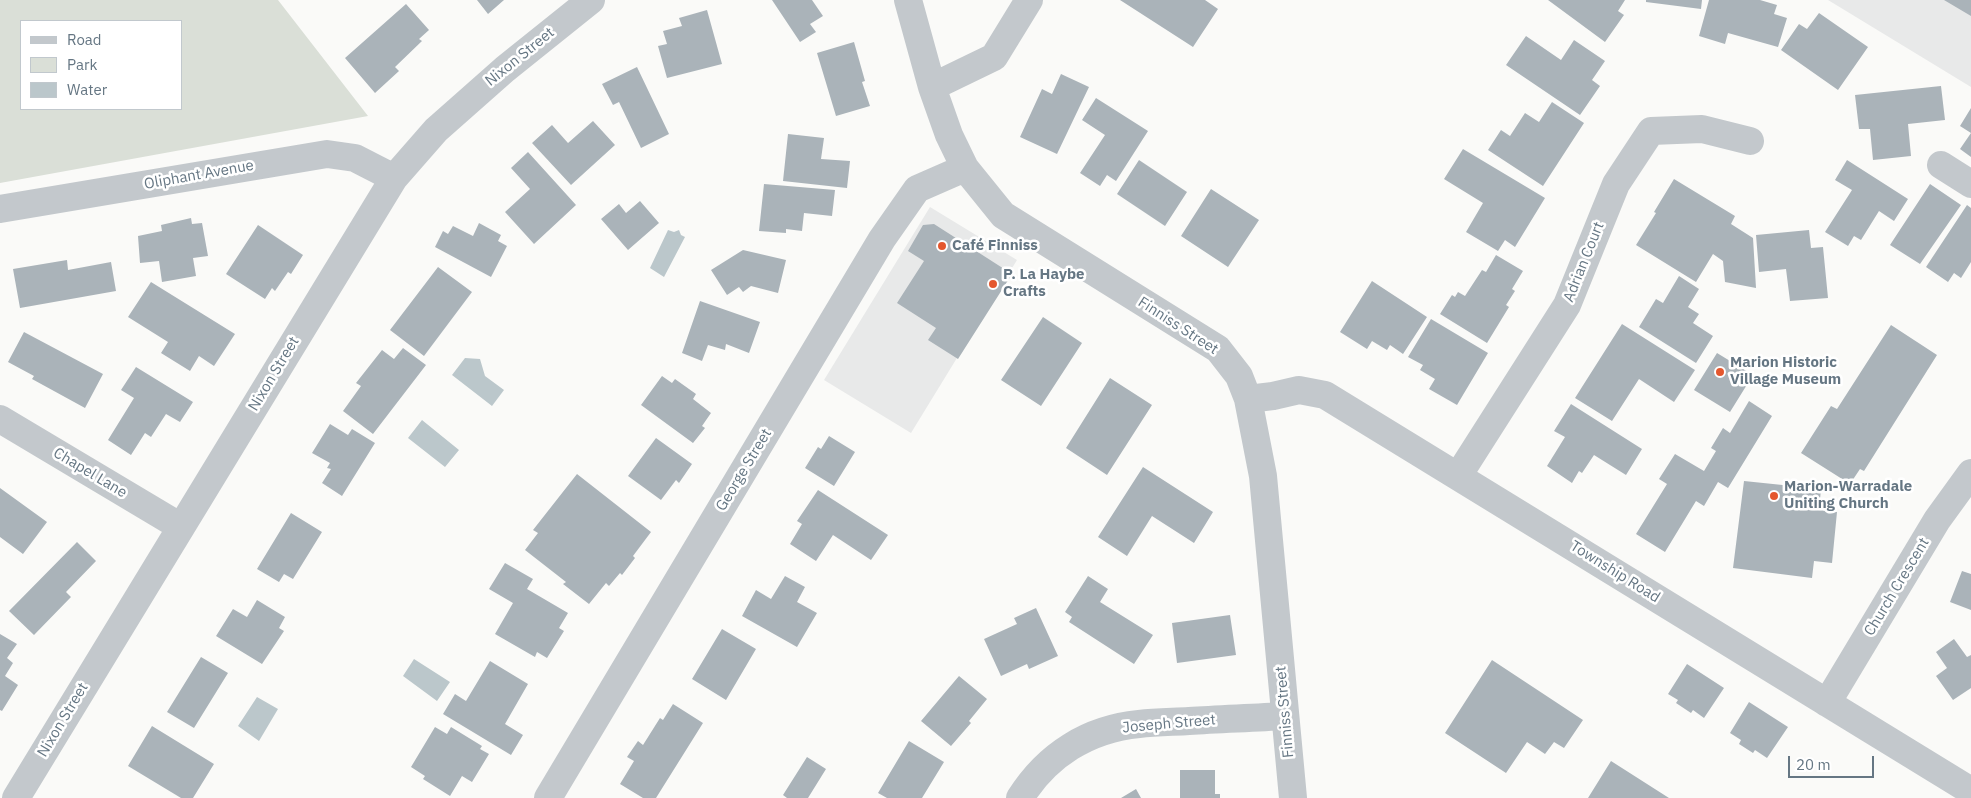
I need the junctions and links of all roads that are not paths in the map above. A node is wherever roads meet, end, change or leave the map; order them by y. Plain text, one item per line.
1 (591, 0) edge
2 (908, 0) edge
3 (1029, 0) edge
4 (932, 87) junction
5 (1750, 141) dead end
6 (1942, 165) dead end
7 (965, 168) junction
8 (394, 178) junction
9 (1971, 184) edge
10 (0, 209) edge
11 (1248, 399) junction
12 (0, 419) edge
13 (1971, 473) edge
14 (1458, 476) junction
15 (181, 527) junction
16 (1827, 702) junction
17 (1285, 716) junction
18 (1971, 791) edge
19 (16, 798) edge
20 (548, 798) edge
21 (1020, 798) edge
22 (1293, 798) edge

1 - 8 street, Nixon Street
2 - 4 street, Finniss Street
3 - 4 street
4 - 7 street, Finniss Street
5 - 14 street, Adrian Court
6 - 9 street
7 - 11 street, Finniss Street
7 - 20 street, George Street
8 - 10 street, Oliphant Avenue
8 - 15 street, Nixon Street
11 - 14 street, Township Road
11 - 17 street, Finniss Street
12 - 15 street, Chapel Lane
13 - 16 street, Church Crescent
14 - 16 street, Township Road
15 - 19 street, Nixon Street
16 - 18 street, Township Road
17 - 21 street, Joseph Street
17 - 22 street, Finniss Street

